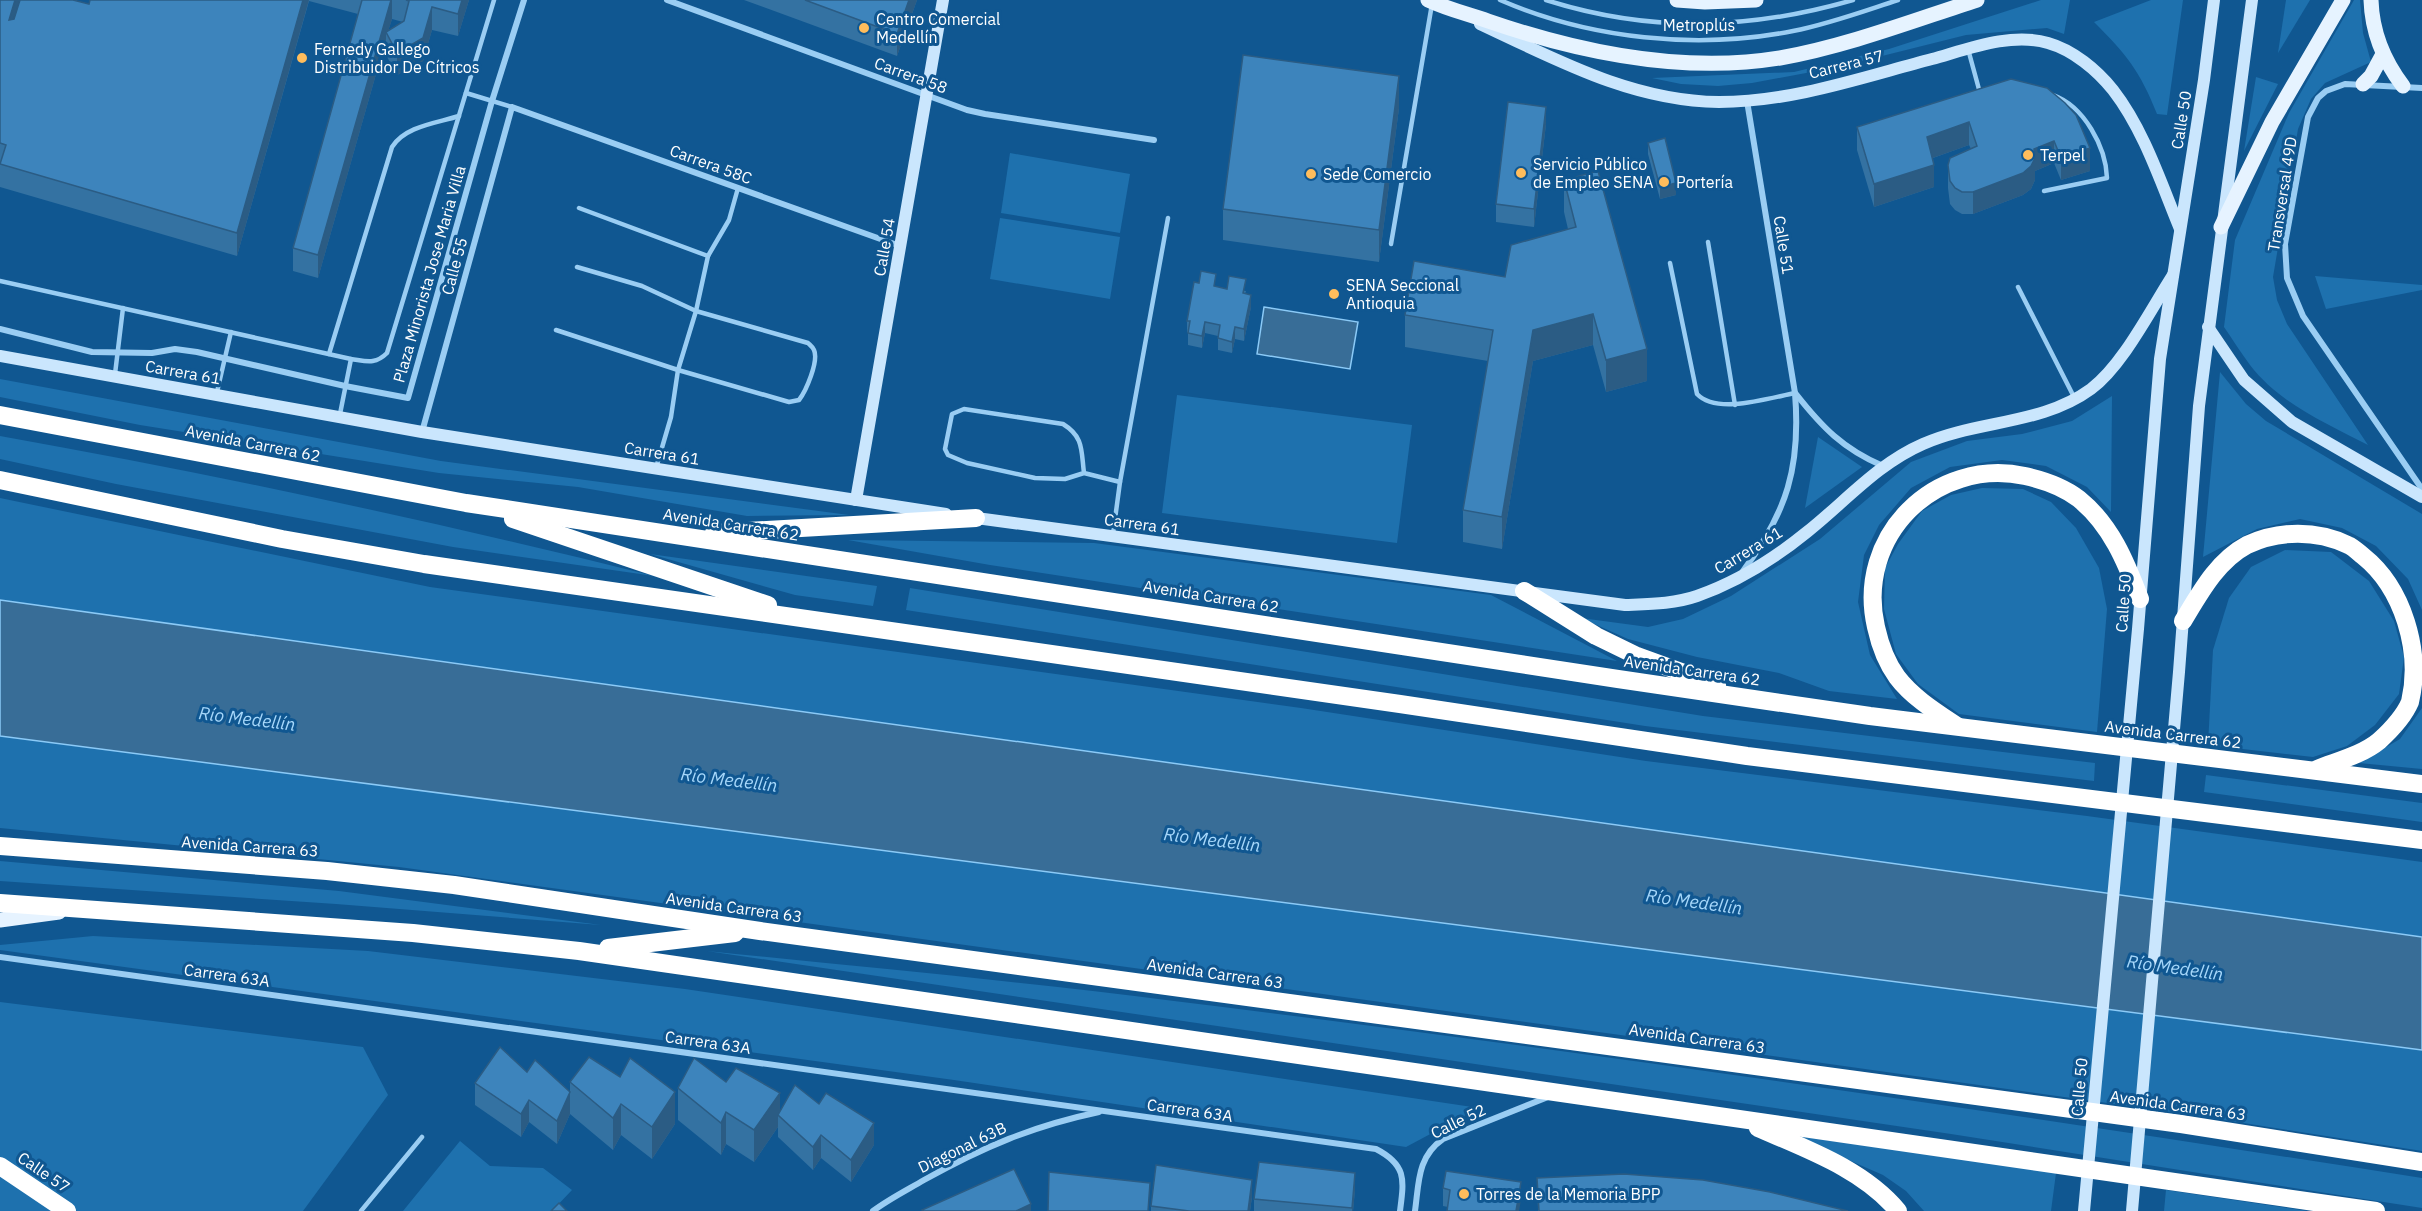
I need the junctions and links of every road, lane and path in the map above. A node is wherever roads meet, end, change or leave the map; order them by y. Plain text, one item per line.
1 (494, 0) edge
2 (524, 0) edge
3 (668, 0) edge
4 (943, 0) edge
5 (1500, 0) edge
6 (1546, 0) edge
7 (1677, 0) edge
8 (1756, 0) edge
9 (1853, 0) edge
10 (1898, 0) edge
11 (1977, 0) edge
12 (2214, 0) edge
13 (2252, 0) edge
14 (2343, 0) edge
15 (2371, 0) edge
16 (1430, 1) edge
17 (1968, 49) junction
18 (2383, 54) junction
19 (2363, 84) junction
20 (2403, 86) junction
21 (2422, 88) edge
22 (466, 93) junction
23 (2049, 93) edge
24 (927, 95) junction
25 (1970, 99) edge
26 (1746, 100) junction
27 (492, 101) junction
28 (512, 107) junction
29 (459, 116) junction
30 (1154, 140) dead end
31 (738, 188) junction
32 (2044, 191) dead end
33 (579, 208) dead end
34 (1168, 218) dead end
35 (2222, 227) junction
36 (2180, 230) junction
37 (1708, 242) dead end
38 (1391, 244) dead end
39 (901, 246) junction
40 (708, 256) junction
41 (1670, 263) dead end
42 (577, 267) dead end
43 (2173, 275) junction
44 (0, 281) edge
45 (2018, 287) dead end
46 (123, 308) junction
47 (696, 311) junction
48 (2208, 327) junction
49 (0, 329) edge
50 (556, 330) dead end
51 (231, 332) junction
52 (117, 351) junction
53 (329, 354) junction
54 (0, 356) edge
55 (351, 359) junction
56 (225, 360) junction
57 (678, 370) junction
58 (114, 377) junction
59 (345, 386) junction
60 (1795, 393) junction
61 (216, 395) junction
62 (2075, 399) junction
63 (1735, 405) junction
64 (0, 415) edge
65 (339, 417) junction
66 (422, 432) junction
67 (1882, 466) junction
68 (656, 468) junction
69 (1084, 473) junction
70 (0, 480) edge
71 (1120, 482) junction
72 (2422, 489) edge
73 (2422, 497) edge
74 (856, 500) junction
75 (466, 503) junction
76 (976, 518) junction
77 (676, 535) junction
78 (1113, 536) junction
79 (1737, 579) junction
80 (1524, 591) junction
81 (2140, 599) junction
82 (811, 619) junction
83 (2183, 621) junction
84 (1759, 700) junction
85 (1958, 727) junction
86 (2312, 770) junction
87 (2422, 784) edge
88 (2422, 840) edge
89 (0, 846) edge
90 (0, 903) edge
91 (78, 910) junction
92 (0, 920) edge
93 (760, 931) junction
94 (579, 951) junction
95 (0, 957) edge
96 (1557, 1093) junction
97 (1104, 1111) junction
98 (1737, 1119) junction
99 (422, 1137) dead end
100 (2422, 1162) edge
101 (0, 1166) edge
102 (67, 1211) edge
103 (361, 1211) edge
104 (873, 1211) edge
105 (1400, 1211) edge
106 (1415, 1211) edge
107 (1898, 1211) edge
108 (2084, 1211) edge
109 (2132, 1211) edge
110 (2376, 1211) edge

1 - 22 lane
2 - 27 street, Plaza Minorista Jose Maria Villa
3 - 24 street, Carrera 58
4 - 24 street, Calle 54
5 - 10 lane, Metroplús
6 - 9 lane, Metroplús
7 - 8 main road
11 - 16 main road
12 - 36 street, Calle 50
13 - 35 street
14 - 35 main road
15 - 18 main road
16 - 26 street, Carrera 57
16 - 38 lane
17 - 25 lane
17 - 26 street, Carrera 57
17 - 36 street, Carrera 57
18 - 19 main road
18 - 20 main road
19 - 20 street, Transversal 49D
19 - 72 street, Transversal 49D
20 - 21 street, Transversal 49D
22 - 27 lane
22 - 29 lane
23 - 32 lane
24 - 30 street, Carrera 58
24 - 39 street, Calle 54
26 - 60 street, Calle 51
27 - 28 lane
27 - 59 street, Plaza Minorista Jose Maria Villa
28 - 31 street, Carrera 58C
28 - 66 street, Calle 55
29 - 53 lane
29 - 55 lane
31 - 39 street, Carrera 58C
31 - 40 lane
33 - 40 lane
34 - 71 lane
35 - 48 street
36 - 43 street, Calle 50
37 - 63 lane
39 - 74 street, Calle 54
40 - 47 lane
41 - 63 lane
42 - 47 lane
43 - 62 street, Carrera 61
43 - 81 street, Calle 50
44 - 46 lane
45 - 62 lane
46 - 51 lane
46 - 52 lane
47 - 57 lane
47 - 57 lane
48 - 73 street
48 - 83 street
49 - 52 street, Plaza Minorista Jose Maria Villa
50 - 57 lane
51 - 53 lane
51 - 56 lane
52 - 56 street, Plaza Minorista Jose Maria Villa
52 - 58 lane
53 - 55 lane
54 - 58 street, Carrera 61
55 - 59 lane
56 - 59 street, Plaza Minorista Jose Maria Villa
56 - 61 lane
57 - 68 lane
58 - 61 street, Carrera 61
59 - 65 lane
60 - 63 lane
60 - 67 street, Calle 51
60 - 79 street, Calle 51
61 - 65 street, Carrera 61
62 - 67 street, Carrera 61
64 - 75 highway, Avenida Carrera 62
65 - 66 street, Carrera 61
66 - 68 street, Carrera 61
67 - 79 street, Carrera 61
68 - 74 street, Carrera 61
69 - 69 lane
69 - 71 lane
70 - 82 highway
71 - 78 lane
74 - 76 street, Carrera 61
75 - 77 highway, Avenida Carrera 62
75 - 82 highway
76 - 77 highway
76 - 78 street, Carrera 61
77 - 84 highway, Avenida Carrera 62
78 - 80 street, Carrera 61
79 - 80 street, Carrera 61
80 - 84 highway
81 - 85 highway
81 - 108 street, Calle 50
82 - 88 highway
83 - 86 highway
83 - 109 street
84 - 85 highway, Avenida Carrera 62
85 - 86 highway, Avenida Carrera 62
86 - 87 highway, Avenida Carrera 62
89 - 93 highway, Avenida Carrera 63
90 - 91 highway
91 - 92 main road
91 - 94 highway
93 - 94 highway
93 - 100 highway, Avenida Carrera 63
94 - 96 highway
95 - 97 street, Carrera 63A
96 - 98 highway
96 - 106 street, Calle 52
97 - 104 street, Diagonal 63B
97 - 105 street, Carrera 63A
98 - 107 highway
98 - 110 highway
99 - 103 lane
101 - 102 highway, Calle 57

